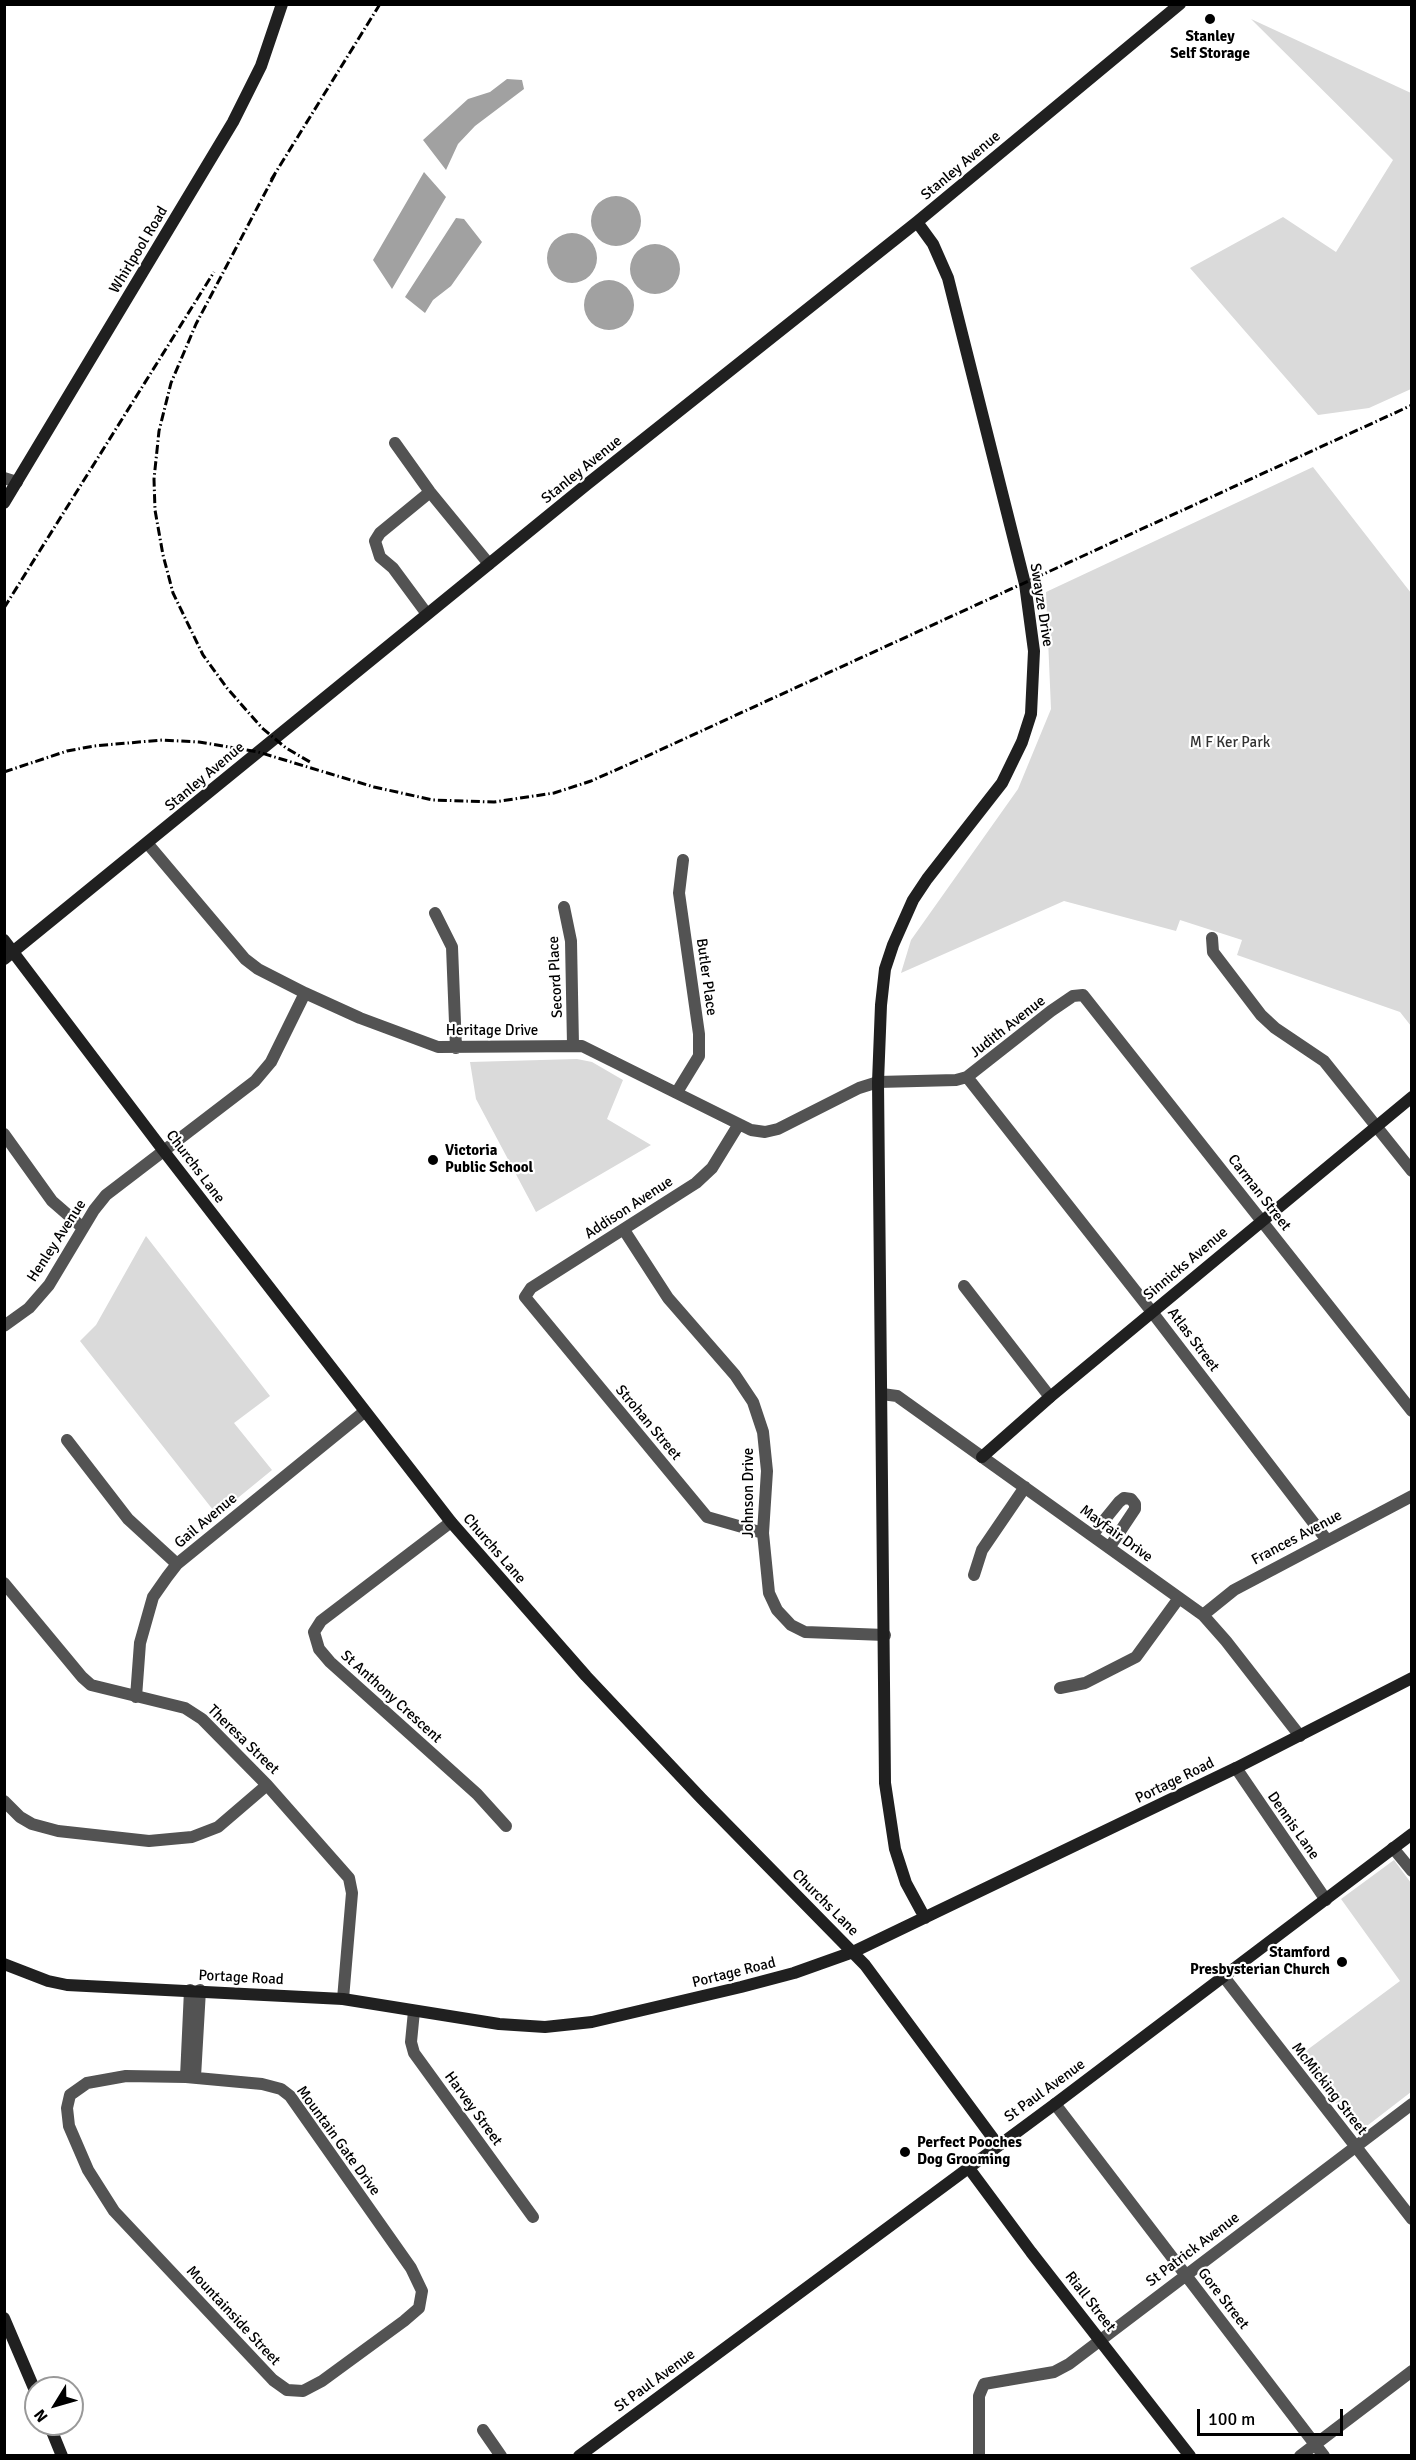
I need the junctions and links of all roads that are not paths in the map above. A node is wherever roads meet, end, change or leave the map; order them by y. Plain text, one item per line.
1 (282, 4) edge
2 (1180, 4) edge
3 (917, 222) junction
4 (395, 443) dead end
5 (4, 478) edge
6 (17, 482) junction
7 (430, 492) junction
8 (4, 503) edge
9 (489, 564) junction
10 (427, 614) junction
11 (148, 844) junction
12 (683, 860) dead end
13 (564, 907) dead end
14 (435, 913) dead end
15 (1212, 938) dead end
16 (4, 940) edge
17 (9, 956) edge
18 (305, 993) junction
19 (1083, 994) joint
20 (573, 1045) junction
21 (456, 1048) junction
22 (967, 1077) junction
23 (878, 1082) junction
24 (677, 1092) junction
25 (1412, 1097) edge
26 (739, 1124) junction
27 (1376, 1126) junction
28 (4, 1134) edge
29 (163, 1150) junction
30 (1412, 1171) edge
31 (1262, 1221) junction
32 (83, 1228) junction
33 (624, 1230) junction
34 (964, 1286) dead end
35 (528, 1304) joint
36 (1152, 1312) junction
37 (4, 1326) edge
38 (882, 1394) junction
39 (1050, 1397) junction
40 (1412, 1411) edge
41 (364, 1412) junction
42 (68, 1440) dead end
43 (982, 1457) junction
44 (1025, 1487) junction
45 (1412, 1496) edge
46 (451, 1522) junction
47 (763, 1533) junction
48 (1092, 1534) junction
49 (1326, 1539) junction
50 (1109, 1548) junction
51 (177, 1564) junction
52 (974, 1575) dead end
53 (4, 1583) edge
54 (1179, 1598) junction
55 (1203, 1615) junction
56 (885, 1635) junction
57 (1412, 1678) edge
58 (1060, 1688) dead end
59 (136, 1697) junction
60 (1300, 1736) junction
61 (1236, 1768) junction
62 (267, 1785) junction
63 (4, 1801) edge
64 (506, 1827) dead end
65 (1412, 1834) edge
66 (1393, 1848) junction
67 (1412, 1871) edge
68 (1326, 1900) junction
69 (925, 1918) junction
70 (853, 1952) junction
71 (4, 1964) edge
72 (1224, 1977) junction
73 (195, 1990) junction
74 (343, 1999) junction
75 (414, 2011) junction
76 (190, 2077) junction
77 (1054, 2104) junction
78 (1412, 2104) edge
79 (998, 2145) junction
80 (1355, 2147) junction
81 (968, 2167) junction
82 (107, 2201) joint
83 (533, 2217) dead end
84 (1412, 2219) edge
85 (1184, 2274) junction
86 (4, 2318) edge
87 (1101, 2340) junction
88 (356, 2356) joint
89 (1412, 2371) edge
90 (29, 2376) edge
91 (483, 2430) dead end
92 (54, 2436) edge
93 (1315, 2444) junction
94 (62, 2456) edge
95 (501, 2456) edge
96 (579, 2456) edge
97 (979, 2456) edge
98 (1190, 2456) edge
99 (1300, 2456) edge
100 (1324, 2456) edge

1 - 6 street, Whirlpool Road
2 - 3 street, Stanley Avenue
3 - 9 street, Stanley Avenue
3 - 23 street, Swayze Drive
4 - 7 street
5 - 6 street
6 - 8 street, Whirlpool Road
7 - 9 street
7 - 10 street
9 - 10 street, Stanley Avenue
10 - 11 street, Stanley Avenue
11 - 17 street, Stanley Avenue
11 - 18 street, Heritage Drive
12 - 24 street, Butler Place
13 - 20 street, Secord Place
14 - 21 street
15 - 27 street
16 - 17 street, Churchs Lane
17 - 29 street, Churchs Lane
18 - 21 street, Heritage Drive
18 - 29 street, Henley Avenue
19 - 22 street, Judith Avenue
19 - 31 street, Carman Street
20 - 21 street, Heritage Drive
20 - 24 street, Heritage Drive
22 - 23 street, Judith Avenue
22 - 36 street, Atlas Street
23 - 26 street, Heritage Drive
23 - 38 street, Swayze Drive
24 - 26 street, Heritage Drive
25 - 27 street, Sinnicks Avenue
26 - 33 street, Addison Avenue
27 - 30 street
27 - 31 street, Sinnicks Avenue
28 - 32 street
29 - 32 street, Henley Avenue
29 - 41 street, Churchs Lane
31 - 36 street, Sinnicks Avenue
31 - 40 street, Carman Street
32 - 37 street, Henley Avenue
33 - 35 street, Addison Avenue
33 - 47 street, Johnson Drive
34 - 39 street
35 - 47 street, Strohan Street
36 - 39 street, Sinnicks Avenue
36 - 49 street, Atlas Street
38 - 43 street, Mayfair Drive
38 - 56 street, Swayze Drive
39 - 43 street, Sinnicks Avenue
41 - 46 street, Churchs Lane
41 - 51 street, Gail Avenue
42 - 51 street
43 - 44 street, Mayfair Drive
44 - 48 street, Mayfair Drive
44 - 52 street
45 - 49 street, Frances Avenue
46 - 64 street, St Anthony Crescent
46 - 70 street, Churchs Lane
47 - 56 street, Johnson Drive
48 - 50 street, Mayfair Drive
48 - 50 street
49 - 55 street, Frances Avenue
50 - 54 street, Mayfair Drive
51 - 59 street, Gail Avenue
53 - 59 street, Theresa Street
54 - 55 street, Mayfair Drive
54 - 58 street
55 - 60 street, Mayfair Drive
56 - 69 street, Swayze Drive
57 - 60 street, Portage Road
59 - 62 street, Theresa Street
60 - 61 street, Portage Road
61 - 68 street, Dennis Lane
61 - 69 street, Portage Road
62 - 63 street
62 - 74 street, Theresa Street
65 - 66 street, St Paul Avenue
66 - 67 street
66 - 68 street, St Paul Avenue
68 - 72 street, St Paul Avenue
69 - 70 street, Portage Road
70 - 75 street, Portage Road
70 - 79 street, Churchs Lane
71 - 73 street, Portage Road
72 - 77 street, St Paul Avenue
72 - 80 street, McMicking Street
73 - 74 street, Portage Road
73 - 76 street
74 - 75 street, Portage Road
75 - 83 street, Harvey Street
76 - 82 street, Mountain Gate Drive
76 - 88 street, Mountain Gate Drive
77 - 79 street, St Paul Avenue
77 - 85 street, Gore Street
78 - 80 street, St Patrick Avenue
79 - 81 street, St Paul Avenue
80 - 84 street, McMicking Street
80 - 85 street, St Patrick Avenue
81 - 87 street, Riall Street
81 - 96 street, St Paul Avenue
82 - 88 street, Mountainside Street
85 - 87 street, St Patrick Avenue
85 - 93 street, Gore Street
86 - 90 street
87 - 97 street, St Patrick Avenue
87 - 98 street, Riall Street
89 - 93 street
91 - 95 street
92 - 94 street
93 - 99 street
93 - 100 street, Gore Street

